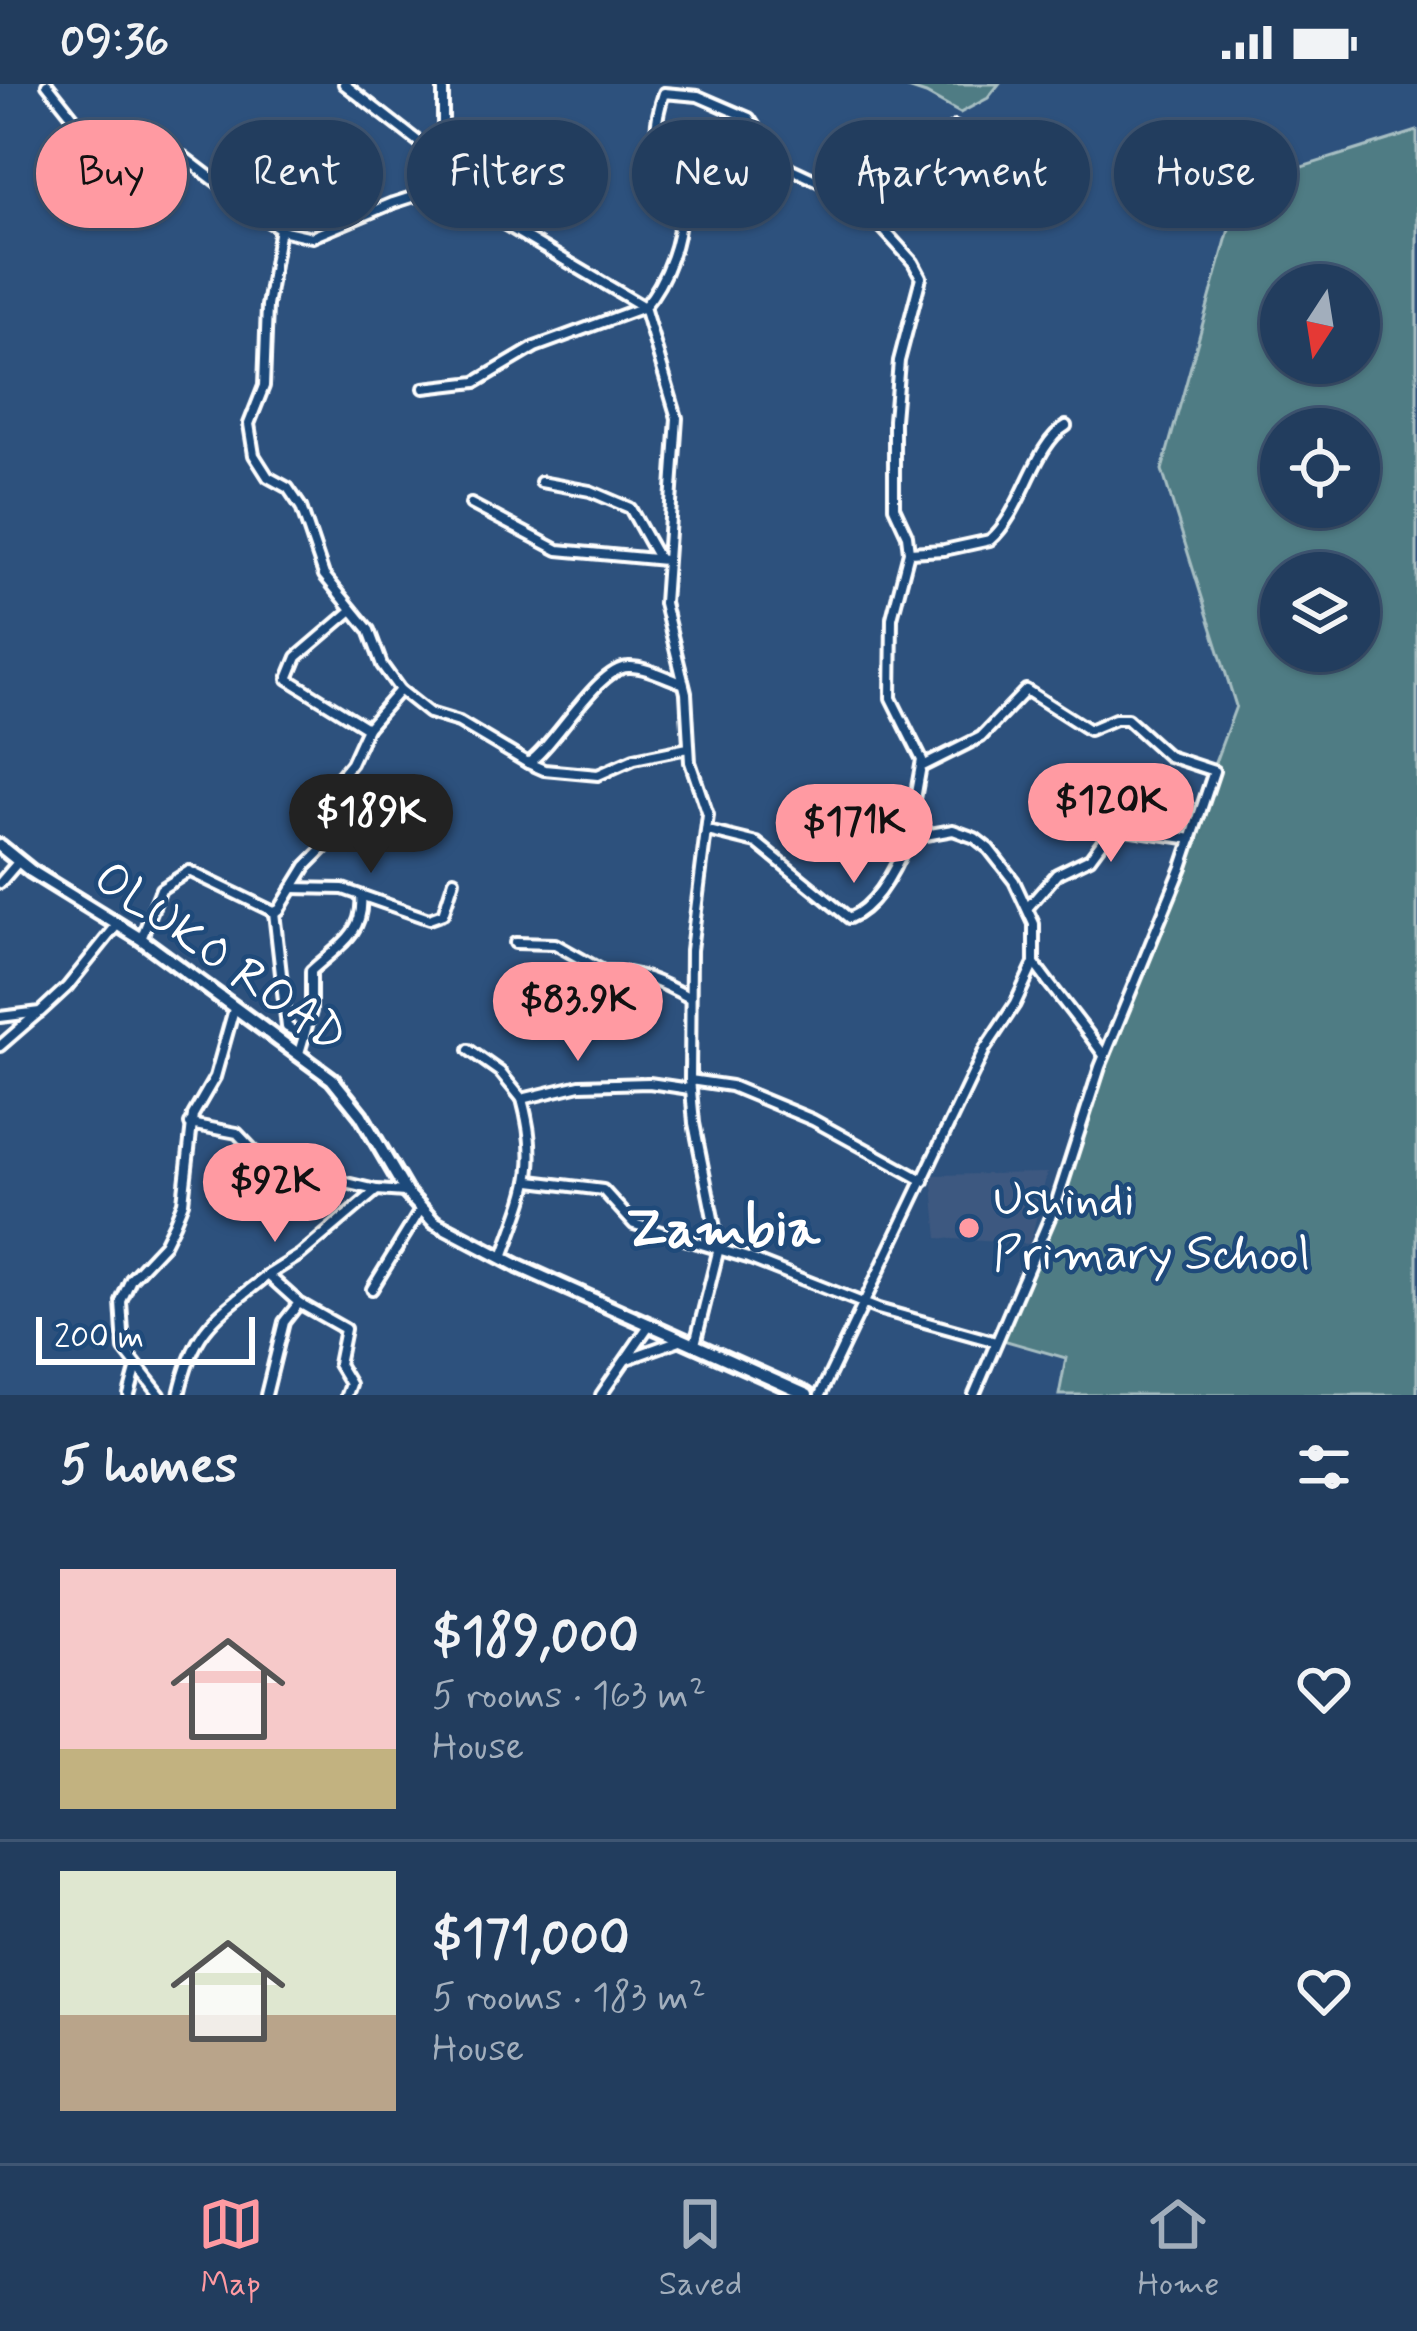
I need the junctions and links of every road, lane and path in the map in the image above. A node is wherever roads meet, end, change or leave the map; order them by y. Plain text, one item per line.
1 (47, 84) edge
2 (344, 84) edge
3 (443, 84) edge
4 (667, 88) edge
5 (443, 120) edge
6 (407, 133) edge
7 (211, 177) edge
8 (815, 180) edge
9 (280, 228) joint
10 (339, 228) edge
11 (507, 228) edge
12 (882, 228) edge
13 (644, 307) junction
14 (424, 388) dead end
15 (1066, 426) dead end
16 (541, 482) dead end
17 (471, 504) dead end
18 (910, 552) junction
19 (662, 560) junction
20 (352, 610) junction
21 (683, 683) junction
22 (400, 690) junction
23 (367, 728) junction
24 (688, 748) junction
25 (528, 763) junction
26 (921, 767) junction
27 (708, 831) junction
28 (908, 838) junction
29 (1192, 839) junction
30 (0, 846) edge
31 (19, 861) junction
32 (454, 880) dead end
33 (0, 883) edge
34 (292, 888) junction
35 (361, 896) junction
36 (1028, 908) junction
37 (274, 912) junction
38 (118, 923) junction
39 (141, 939) junction
40 (515, 943) dead end
41 (1034, 964) junction
42 (603, 970) junction
43 (598, 992) dead end
44 (690, 998) junction
45 (234, 1009) junction
46 (40, 1012) junction
47 (0, 1018) edge
48 (304, 1036) junction
49 (0, 1046) edge
50 (469, 1050) dead end
51 (299, 1053) junction
52 (1104, 1055) junction
53 (690, 1084) junction
54 (522, 1099) junction
55 (190, 1124) junction
56 (531, 1181) junction
57 (924, 1181) junction
58 (377, 1190) junction
59 (406, 1192) junction
60 (421, 1209) junction
61 (719, 1248) junction
62 (502, 1259) junction
63 (268, 1275) junction
64 (372, 1289) dead end
65 (299, 1303) junction
66 (865, 1304) junction
67 (650, 1324) junction
68 (689, 1341) junction
69 (995, 1342) junction
70 (626, 1360) junction
71 (137, 1366) junction
72 (129, 1395) edge
73 (160, 1395) edge
74 (178, 1395) edge
75 (266, 1395) edge
76 (346, 1395) edge
77 (602, 1395) edge
78 (807, 1395) edge
79 (820, 1395) edge
80 (974, 1395) edge

1 - 7 street
2 - 6 street
3 - 5 street
4 - 8 street
4 - 13 street
9 - 10 street
9 - 20 street
11 - 13 street
12 - 18 street
13 - 14 street
13 - 19 street
15 - 18 street
16 - 19 street
17 - 19 street
18 - 26 street
19 - 21 street
20 - 22 street
20 - 23 street
21 - 24 street
21 - 25 street
22 - 23 street
22 - 25 street
23 - 34 street
24 - 25 street
24 - 27 street
26 - 28 street
26 - 29 street
27 - 28 street
27 - 44 street
28 - 36 street
29 - 36 street
29 - 52 street
30 - 31 main road, OLUKO ROAD
31 - 33 street
31 - 38 main road, OLUKO ROAD
32 - 35 street
34 - 35 street
34 - 37 street
35 - 48 street
36 - 41 street
37 - 39 street
37 - 48 street
38 - 39 main road, OLUKO ROAD
38 - 46 street
39 - 45 main road, OLUKO ROAD
40 - 42 street
41 - 52 street
41 - 57 street
42 - 43 street
42 - 44 street
44 - 53 street
45 - 51 main road, OLUKO ROAD
45 - 55 street
46 - 47 street
46 - 49 street
48 - 51 street
50 - 54 street
51 - 59 main road, OLUKO ROAD
52 - 69 street
53 - 54 street
53 - 57 street
53 - 61 street
54 - 56 street
55 - 58 street
55 - 71 street
56 - 61 street
56 - 62 street
57 - 66 street
58 - 59 street
58 - 63 street
59 - 60 main road, OLUKO ROAD
60 - 62 main road, OLUKO ROAD
60 - 64 street
61 - 66 street
61 - 68 street
62 - 67 main road, OLUKO ROAD
63 - 65 street
63 - 74 street
65 - 75 street
65 - 76 street
66 - 69 street
66 - 79 street
67 - 68 main road, OLUKO ROAD
67 - 70 street
68 - 70 street
68 - 78 main road, OLUKO ROAD
69 - 80 street
70 - 77 street
71 - 72 street
71 - 73 street

